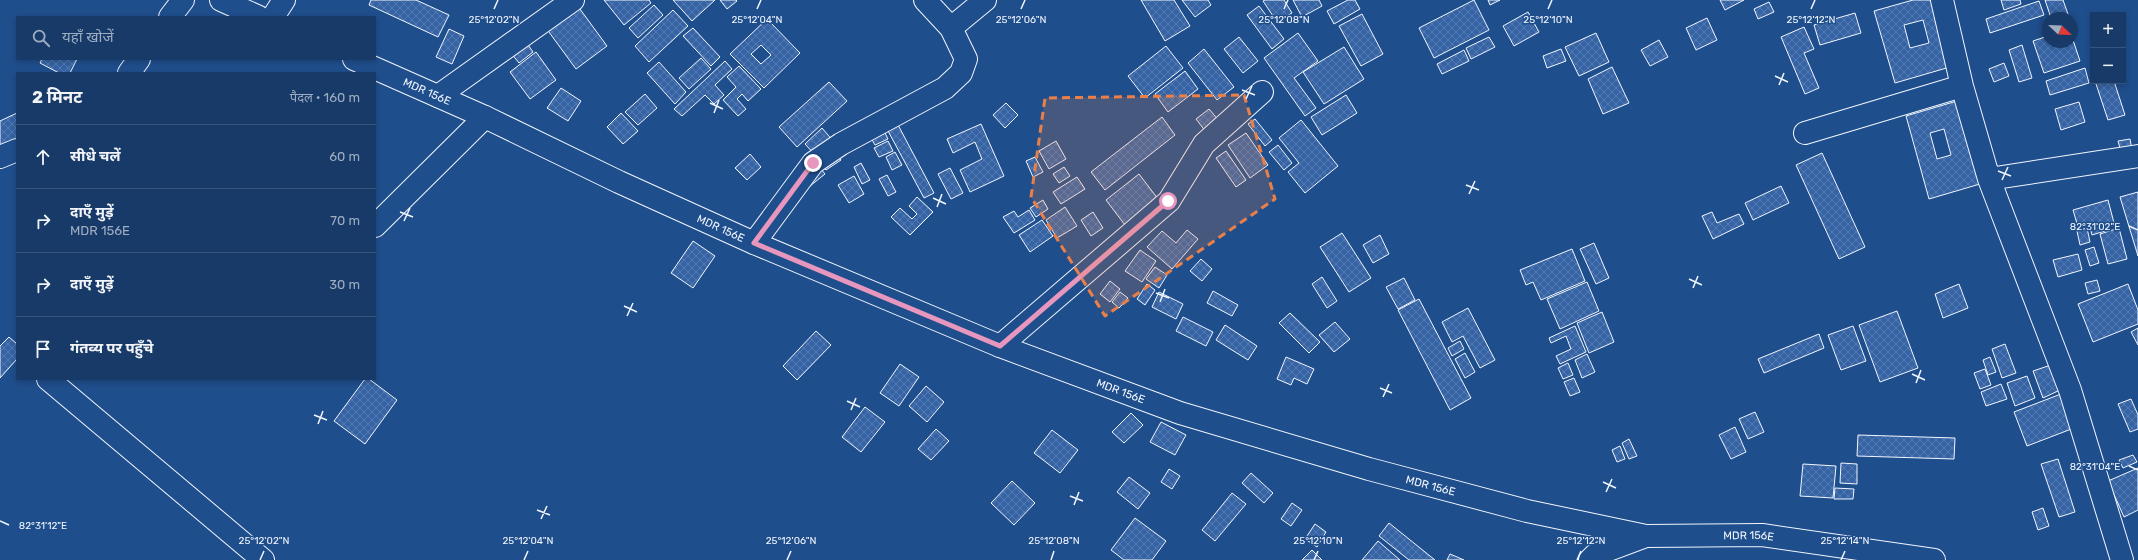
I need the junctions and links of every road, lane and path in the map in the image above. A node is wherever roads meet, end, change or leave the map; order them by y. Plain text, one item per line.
1 (183, 0) edge
2 (221, 0) edge
3 (284, 0) edge
4 (573, 0) edge
5 (925, 0) edge
6 (985, 0) edge
7 (1942, 0) edge
8 (171, 16) edge
9 (257, 16) edge
10 (274, 16) edge
11 (951, 28) junction
12 (138, 60) edge
13 (356, 60) edge
14 (130, 72) edge
15 (1962, 86) junction
16 (1262, 92) dead end
17 (438, 96) junction
18 (485, 117) junction
19 (1805, 133) dead end
20 (16, 150) edge
21 (2138, 156) edge
22 (0, 157) edge
23 (1989, 179) junction
24 (376, 225) edge
25 (754, 243) junction
26 (1000, 346) junction
27 (49, 380) edge
28 (1646, 536) junction
29 (263, 560) edge
30 (1590, 560) edge
31 (1934, 560) edge
32 (2122, 560) edge

1 - 8 street
2 - 9 street
3 - 10 street
4 - 17 street
5 - 11 street
6 - 11 street
7 - 15 street
11 - 25 street
12 - 14 street
13 - 17 street, MDR 156E
15 - 19 street
15 - 23 street
16 - 26 street
17 - 18 street, MDR 156E
18 - 24 street
18 - 25 street, MDR 156E
20 - 22 street
21 - 23 street
23 - 32 street
25 - 26 street, MDR 156E
26 - 28 street, MDR 156E
27 - 29 street
28 - 30 street
28 - 31 street, MDR 156E

